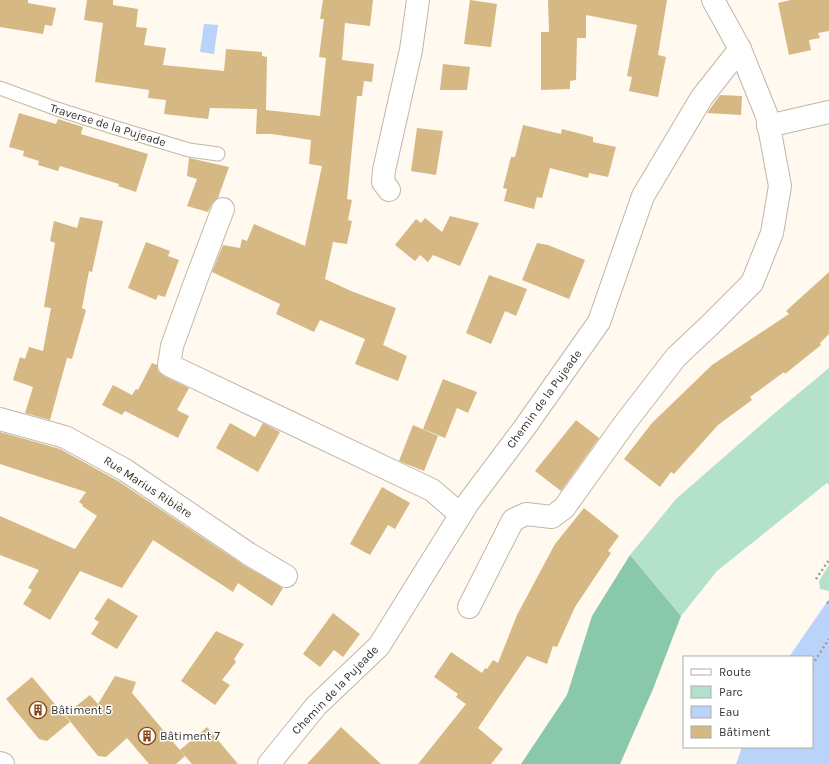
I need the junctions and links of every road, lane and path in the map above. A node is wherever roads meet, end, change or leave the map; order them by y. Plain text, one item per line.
1 (418, 0) edge
2 (713, 0) edge
3 (740, 49) junction
4 (0, 88) edge
5 (829, 112) edge
6 (768, 126) junction
7 (218, 154) dead end
8 (388, 190) dead end
9 (224, 209) dead end
10 (0, 419) edge
11 (460, 514) junction
12 (829, 560) edge
13 (286, 576) dead end
14 (816, 579) dead end
15 (469, 607) dead end
16 (829, 639) edge
17 (813, 663) edge
18 (0, 763) edge
19 (3, 764) edge
20 (269, 764) edge

1 - 8 street
2 - 3 street
3 - 6 street
3 - 11 street, Chemin de la Pujeade
4 - 7 lane, Traverse de la Pujeade
5 - 6 street
6 - 15 street
9 - 11 street
10 - 13 street, Rue Marius Ribière
11 - 20 street, Chemin de la Pujeade
12 - 14 path
16 - 17 path
18 - 19 street

